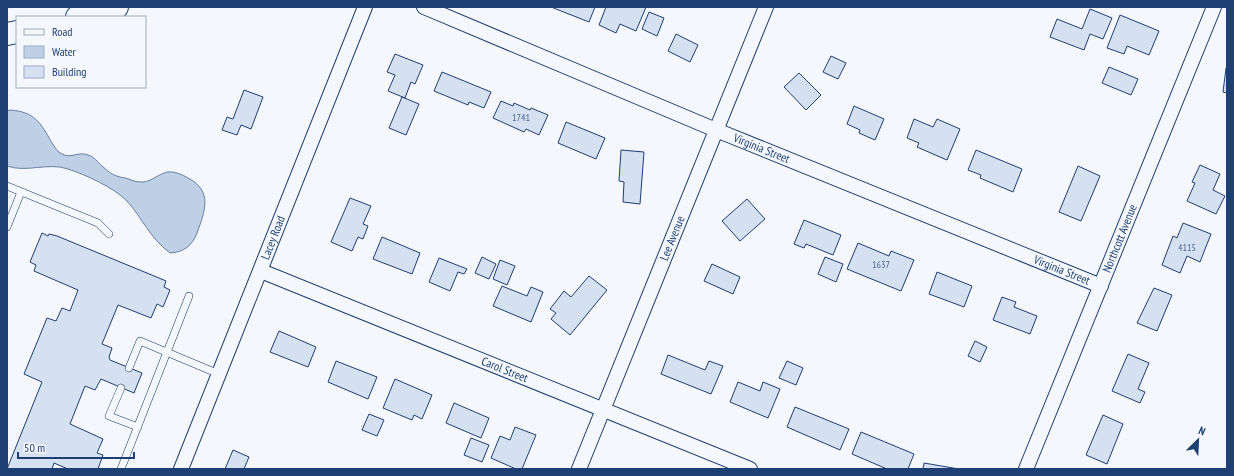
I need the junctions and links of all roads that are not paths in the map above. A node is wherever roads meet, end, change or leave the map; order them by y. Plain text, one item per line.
1 (117, 7) edge
2 (365, 7) edge
3 (424, 7) edge
4 (766, 7) edge
5 (1214, 7) edge
6 (81, 16) edge
7 (716, 130) junction
8 (7, 186) edge
9 (22, 192) junction
10 (7, 227) edge
11 (109, 234) dead end
12 (261, 271) junction
13 (1101, 286) junction
14 (189, 296) dead end
15 (167, 352) junction
16 (129, 368) dead end
17 (219, 374) junction
18 (121, 388) dead end
19 (603, 409) junction
20 (138, 427) junction
21 (121, 469) edge
22 (181, 469) edge
23 (579, 469) edge
24 (750, 469) edge
25 (1026, 469) edge

1 - 6 highway
2 - 12 street, Lacey Road
3 - 7 street, Virginia Street
4 - 7 street, Lee Avenue
5 - 13 street, Northcott Avenue
7 - 13 street, Virginia Street
7 - 19 street, Lee Avenue
8 - 9 lane
9 - 10 lane
9 - 11 lane
12 - 17 street, Lacey Road
12 - 19 street, Carol Street
13 - 25 street, Northcott Avenue
14 - 15 lane
15 - 16 lane
15 - 17 lane
15 - 20 lane
17 - 22 street, Lacey Road
18 - 20 lane
19 - 23 street, Lee Avenue
19 - 24 street, Carol Street
20 - 21 lane

